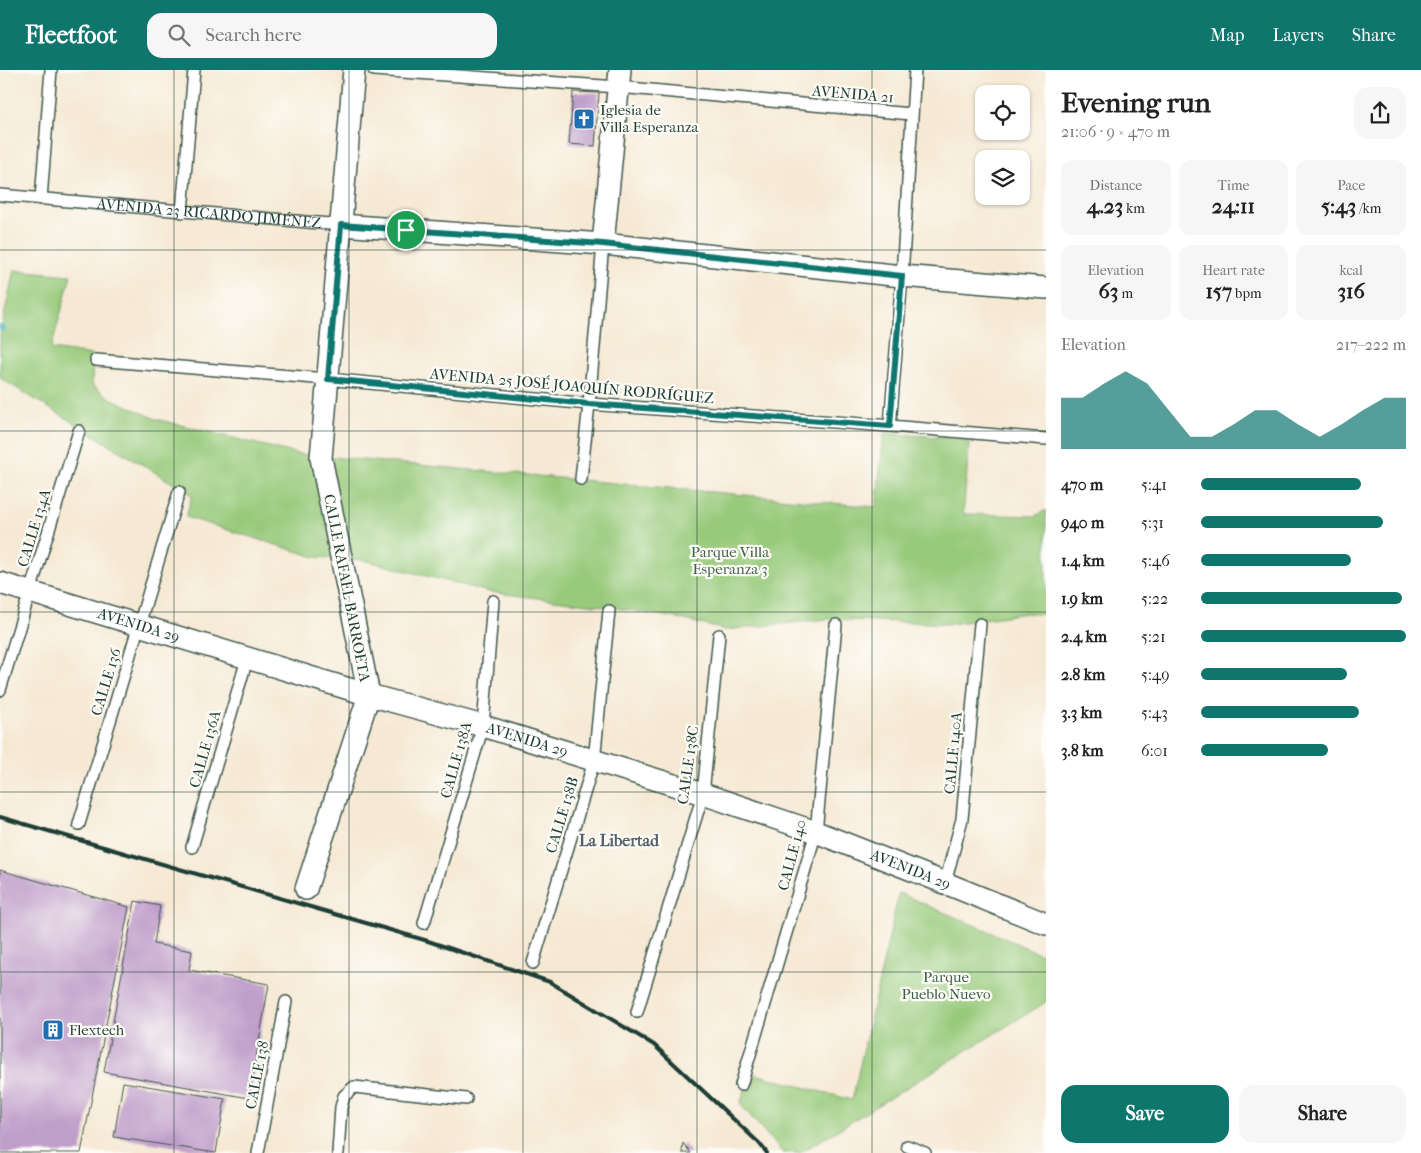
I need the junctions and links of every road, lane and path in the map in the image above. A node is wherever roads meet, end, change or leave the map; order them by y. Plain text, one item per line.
1 (51, 70) edge
2 (194, 70) edge
3 (354, 70) edge
4 (374, 70) edge
5 (915, 70) edge
6 (619, 79) edge
7 (911, 114) junction
8 (0, 194) edge
9 (41, 199) junction
10 (182, 212) junction
11 (341, 225) junction
12 (603, 244) junction
13 (902, 276) junction
14 (1046, 288) edge
15 (96, 360) dead end
16 (328, 379) junction
17 (589, 404) junction
18 (890, 426) junction
19 (79, 431) dead end
20 (1046, 439) edge
21 (581, 479) dead end
22 (179, 492) dead end
23 (0, 583) edge
24 (31, 593) junction
25 (493, 601) dead end
26 (608, 611) dead end
27 (980, 624) dead end
28 (836, 625) dead end
29 (138, 626) junction
30 (719, 635) dead end
31 (247, 659) junction
32 (0, 690) edge
33 (369, 695) junction
34 (483, 726) junction
35 (594, 761) junction
36 (702, 794) junction
37 (79, 824) dead end
38 (816, 832) junction
39 (192, 847) dead end
40 (946, 882) junction
41 (306, 889) dead end
42 (424, 923) dead end
43 (1046, 924) edge
44 (533, 964) dead end
45 (286, 1002) dead end
46 (637, 1012) dead end
47 (741, 1085) dead end
48 (466, 1099) dead end
49 (907, 1146) dead end
50 (258, 1153) edge
51 (338, 1153) edge
52 (925, 1153) edge

1 - 9 lane
2 - 10 lane
3 - 11 street, CALLE RAFAEL BARROETA
4 - 6 lane, AVENIDA 21
5 - 7 lane
6 - 7 lane, AVENIDA 21
6 - 12 street
7 - 13 lane
8 - 9 lane, AVENIDA 23 RICARDO JIMÉNEZ
9 - 10 lane, AVENIDA 23 RICARDO JIMÉNEZ
10 - 11 lane, AVENIDA 23 RICARDO JIMÉNEZ
11 - 12 street, AVENIDA 23 RICARDO JIMÉNEZ
11 - 16 street, CALLE RAFAEL BARROETA
12 - 13 street, AVENIDA 23 RICARDO JIMÉNEZ
12 - 17 lane
13 - 14 street, AVENIDA 23 RICARDO JIMÉNEZ
13 - 18 lane
15 - 16 lane, AVENIDA 25 JOSÉ JOAQUÍN RODRÍGUEZ
16 - 17 lane, AVENIDA 25 JOSÉ JOAQUÍN RODRÍGUEZ
16 - 33 street, CALLE RAFAEL BARROETA
17 - 18 lane, AVENIDA 25 JOSÉ JOAQUÍN RODRÍGUEZ
17 - 21 lane
18 - 20 lane, AVENIDA 25 JOSÉ JOAQUÍN RODRÍGUEZ
19 - 24 lane, CALLE 134A
22 - 29 lane, CALLE 136
23 - 24 street, AVENIDA 29
24 - 29 street, AVENIDA 29
24 - 32 lane, CALLE 134A
25 - 34 lane, CALLE 138A
26 - 35 lane, CALLE 138B
27 - 40 lane, CALLE 140A
28 - 38 lane, CALLE 140
29 - 31 street, AVENIDA 29
29 - 37 lane, CALLE 136
30 - 36 lane, CALLE 138C
31 - 33 street, AVENIDA 29
31 - 39 lane, CALLE 136A
33 - 34 street, AVENIDA 29
33 - 41 street, CALLE RAFAEL BARROETA
34 - 35 street, AVENIDA 29
34 - 42 lane, CALLE 138A
35 - 36 street, AVENIDA 29
35 - 44 lane, CALLE 138B
36 - 38 street, AVENIDA 29
36 - 46 lane, CALLE 138C
38 - 40 street, AVENIDA 29
38 - 47 lane, CALLE 140
40 - 43 street, AVENIDA 29
45 - 50 lane, CALLE 138
48 - 51 lane
49 - 52 lane

